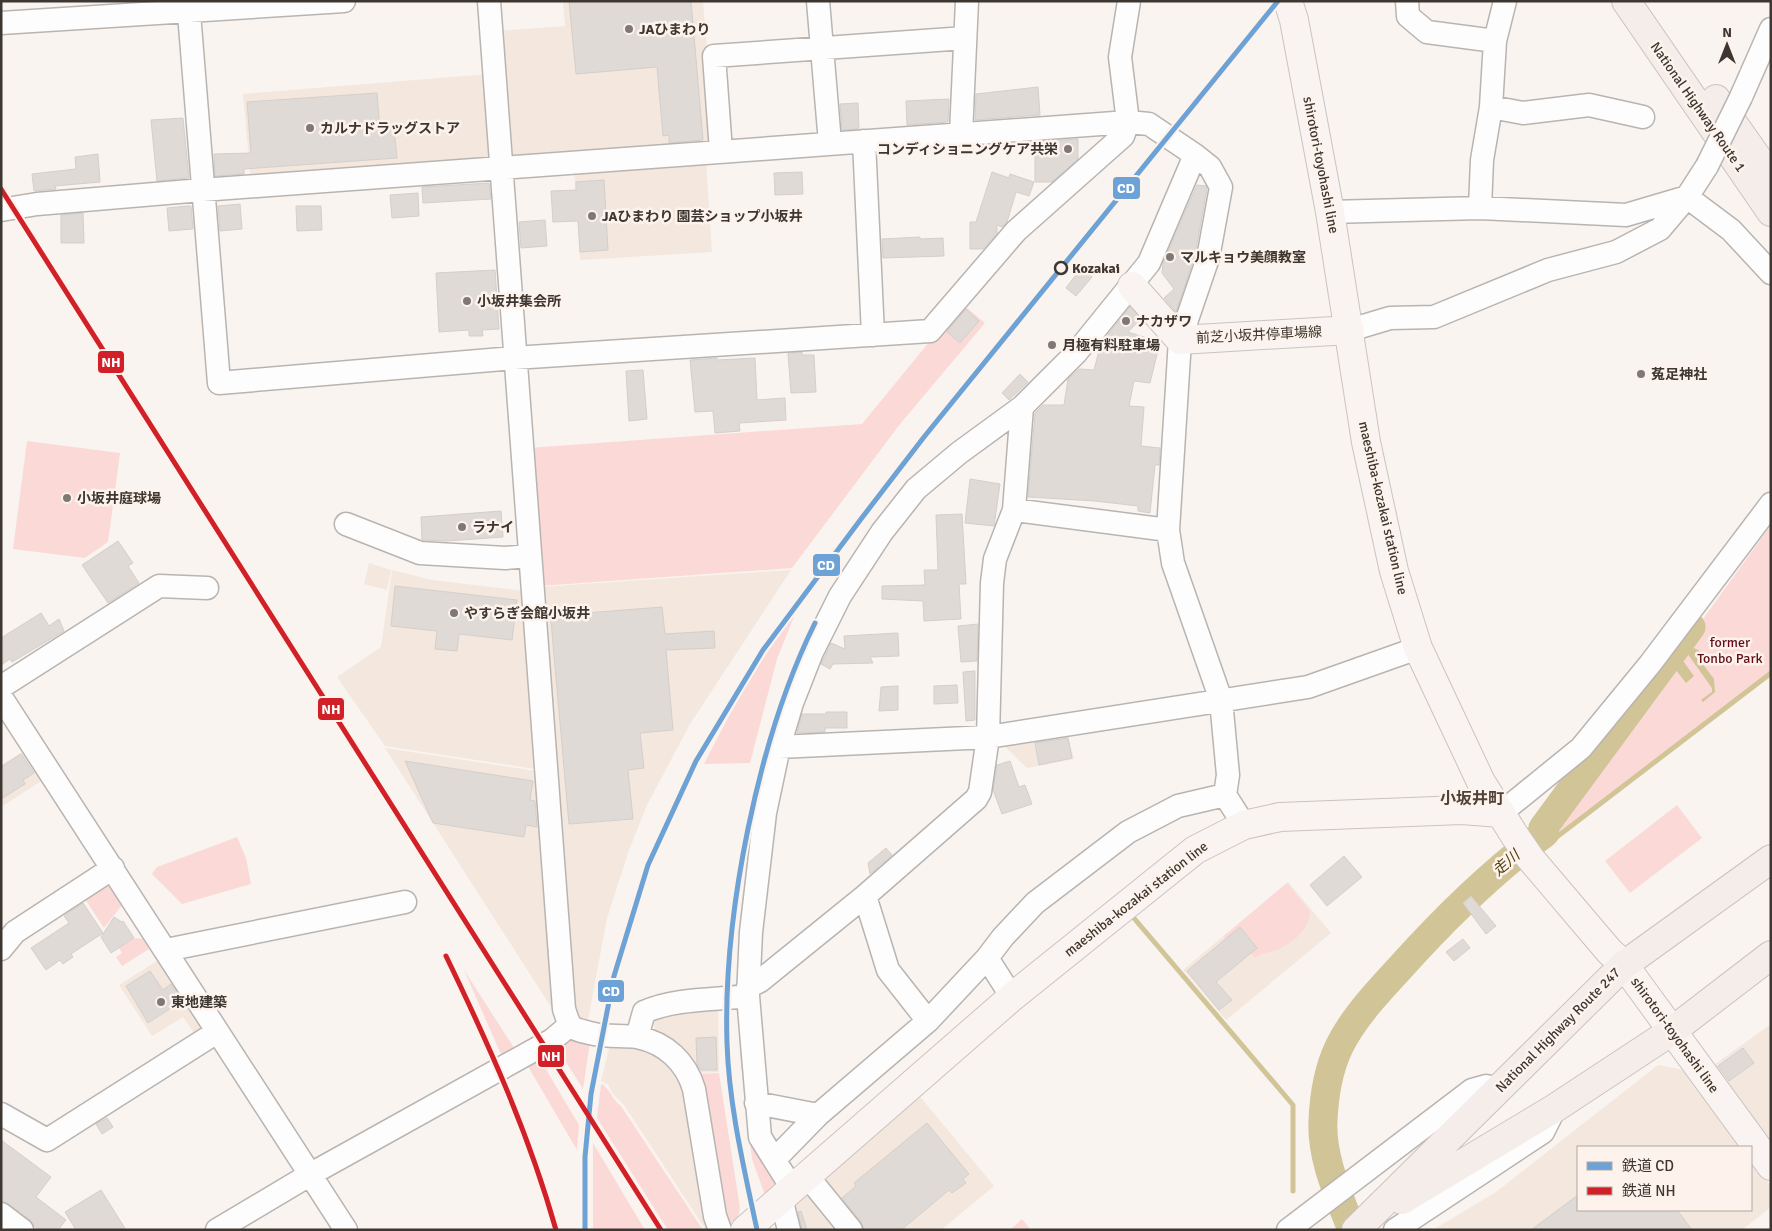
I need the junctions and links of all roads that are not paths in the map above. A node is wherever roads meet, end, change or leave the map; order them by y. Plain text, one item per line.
1 (344, 1) edge
2 (488, 1) edge
3 (818, 1) edge
4 (967, 1) edge
5 (1130, 1) edge
6 (1288, 1) edge
7 (1407, 1) edge
8 (1505, 1) edge
9 (1626, 1) edge
10 (1648, 1) edge
11 (188, 7) edge
12 (1, 23) edge
13 (1771, 29) edge
14 (965, 38) junction
15 (1495, 41) junction
16 (822, 48) junction
17 (1491, 107) junction
18 (1643, 116) dead end
19 (1128, 122) junction
20 (961, 134) junction
21 (864, 141) junction
22 (830, 143) junction
23 (721, 151) junction
24 (1195, 155) junction
25 (503, 167) junction
26 (1771, 177) edge
27 (202, 190) junction
28 (1687, 197) junction
29 (1480, 208) junction
30 (1, 210) edge
31 (1330, 212) junction
32 (1771, 212) edge
33 (1771, 273) edge
34 (1132, 286) junction
35 (1350, 330) junction
36 (873, 335) junction
37 (1180, 340) junction
38 (514, 358) junction
39 (1022, 407) junction
40 (1771, 504) edge
41 (1014, 510) junction
42 (346, 524) dead end
43 (1168, 530) junction
44 (530, 556) junction
45 (207, 588) dead end
46 (1418, 648) junction
47 (1, 688) edge
48 (1, 697) edge
49 (1221, 700) junction
50 (988, 738) junction
51 (779, 747) junction
52 (1225, 795) junction
53 (1501, 813) junction
54 (1244, 825) junction
55 (1771, 859) edge
56 (113, 868) junction
57 (865, 896) junction
58 (405, 902) dead end
59 (1, 949) edge
60 (166, 950) junction
61 (1771, 955) edge
62 (987, 958) junction
63 (1624, 965) junction
64 (748, 992) junction
65 (1012, 997) junction
66 (928, 1021) junction
67 (570, 1026) junction
68 (1672, 1031) junction
69 (218, 1032) junction
70 (637, 1037) junction
71 (1499, 1088) junction
72 (756, 1103) junction
73 (1555, 1108) junction
74 (1, 1114) edge
75 (818, 1115) junction
76 (775, 1159) junction
77 (1771, 1166) edge
78 (311, 1174) junction
79 (794, 1188) junction
80 (1, 1214) edge
81 (1361, 1226) edge
82 (22, 1230) edge
83 (217, 1230) edge
84 (346, 1230) edge
85 (720, 1230) edge
86 (745, 1230) edge
87 (789, 1230) edge
88 (852, 1230) edge
89 (1288, 1230) edge
90 (1395, 1230) edge

1 - 11 street
2 - 25 street
3 - 16 street
4 - 14 street
5 - 19 street
6 - 31 main road, shirotori-toyohashi line
7 - 15 street
8 - 15 street
9 - 32 highway, National Highway Route 1
10 - 26 highway, National Highway Route 1
11 - 12 street
11 - 27 street
13 - 28 street, bridge
14 - 16 street
14 - 20 street
15 - 17 street
16 - 22 street
16 - 23 street
17 - 18 street
17 - 29 street
19 - 20 street
19 - 24 street
19 - 36 street
20 - 21 street
21 - 22 street
21 - 36 street
22 - 23 street
23 - 25 street
24 - 34 street
24 - 37 street
25 - 27 street
25 - 38 street
27 - 30 street
27 - 38 street
28 - 29 street
28 - 33 street
28 - 35 street
29 - 31 street
31 - 35 main road, shirotori-toyohashi line
34 - 37 main road, 前芝小坂井停車場線
34 - 39 street
35 - 37 main road, 前芝小坂井停車場線
35 - 46 main road, maeshiba-kozakai station line
36 - 38 street
37 - 43 street
38 - 44 street
39 - 41 street
39 - 51 street
40 - 53 street
41 - 43 street
41 - 50 street
42 - 44 street
43 - 49 street
44 - 67 street
45 - 47 street
46 - 49 street
46 - 53 main road, maeshiba-kozakai station line
48 - 56 street
49 - 50 street
49 - 52 street
50 - 51 street
50 - 57 street
51 - 64 street
52 - 54 street
52 - 62 street
53 - 54 main road, maeshiba-kozakai station line
53 - 63 main road, shirotori-toyohashi line
54 - 65 main road, maeshiba-kozakai station line
55 - 63 highway, National Highway Route 247
56 - 59 street
56 - 60 street
57 - 64 street
57 - 66 street
58 - 60 street
60 - 69 street
61 - 68 highway, National Highway Route 247
62 - 65 street
62 - 66 street
63 - 68 main road, shirotori-toyohashi line
63 - 71 highway, National Highway Route 247
64 - 70 street
64 - 72 street
65 - 79 main road, maeshiba-kozakai station line
66 - 75 street
67 - 70 street
67 - 78 street
68 - 73 highway, National Highway Route 247
68 - 77 main road, shirotori-toyohashi line
69 - 74 street
69 - 78 street
70 - 85 street
71 - 81 highway, National Highway Route 247
71 - 89 street
72 - 75 street
72 - 76 street
73 - 81 highway, National Highway Route 247
73 - 90 street
75 - 76 street
76 - 79 street
78 - 83 street
78 - 84 street
79 - 86 main road, maeshiba-kozakai station line
79 - 87 street
79 - 88 street
80 - 82 street

